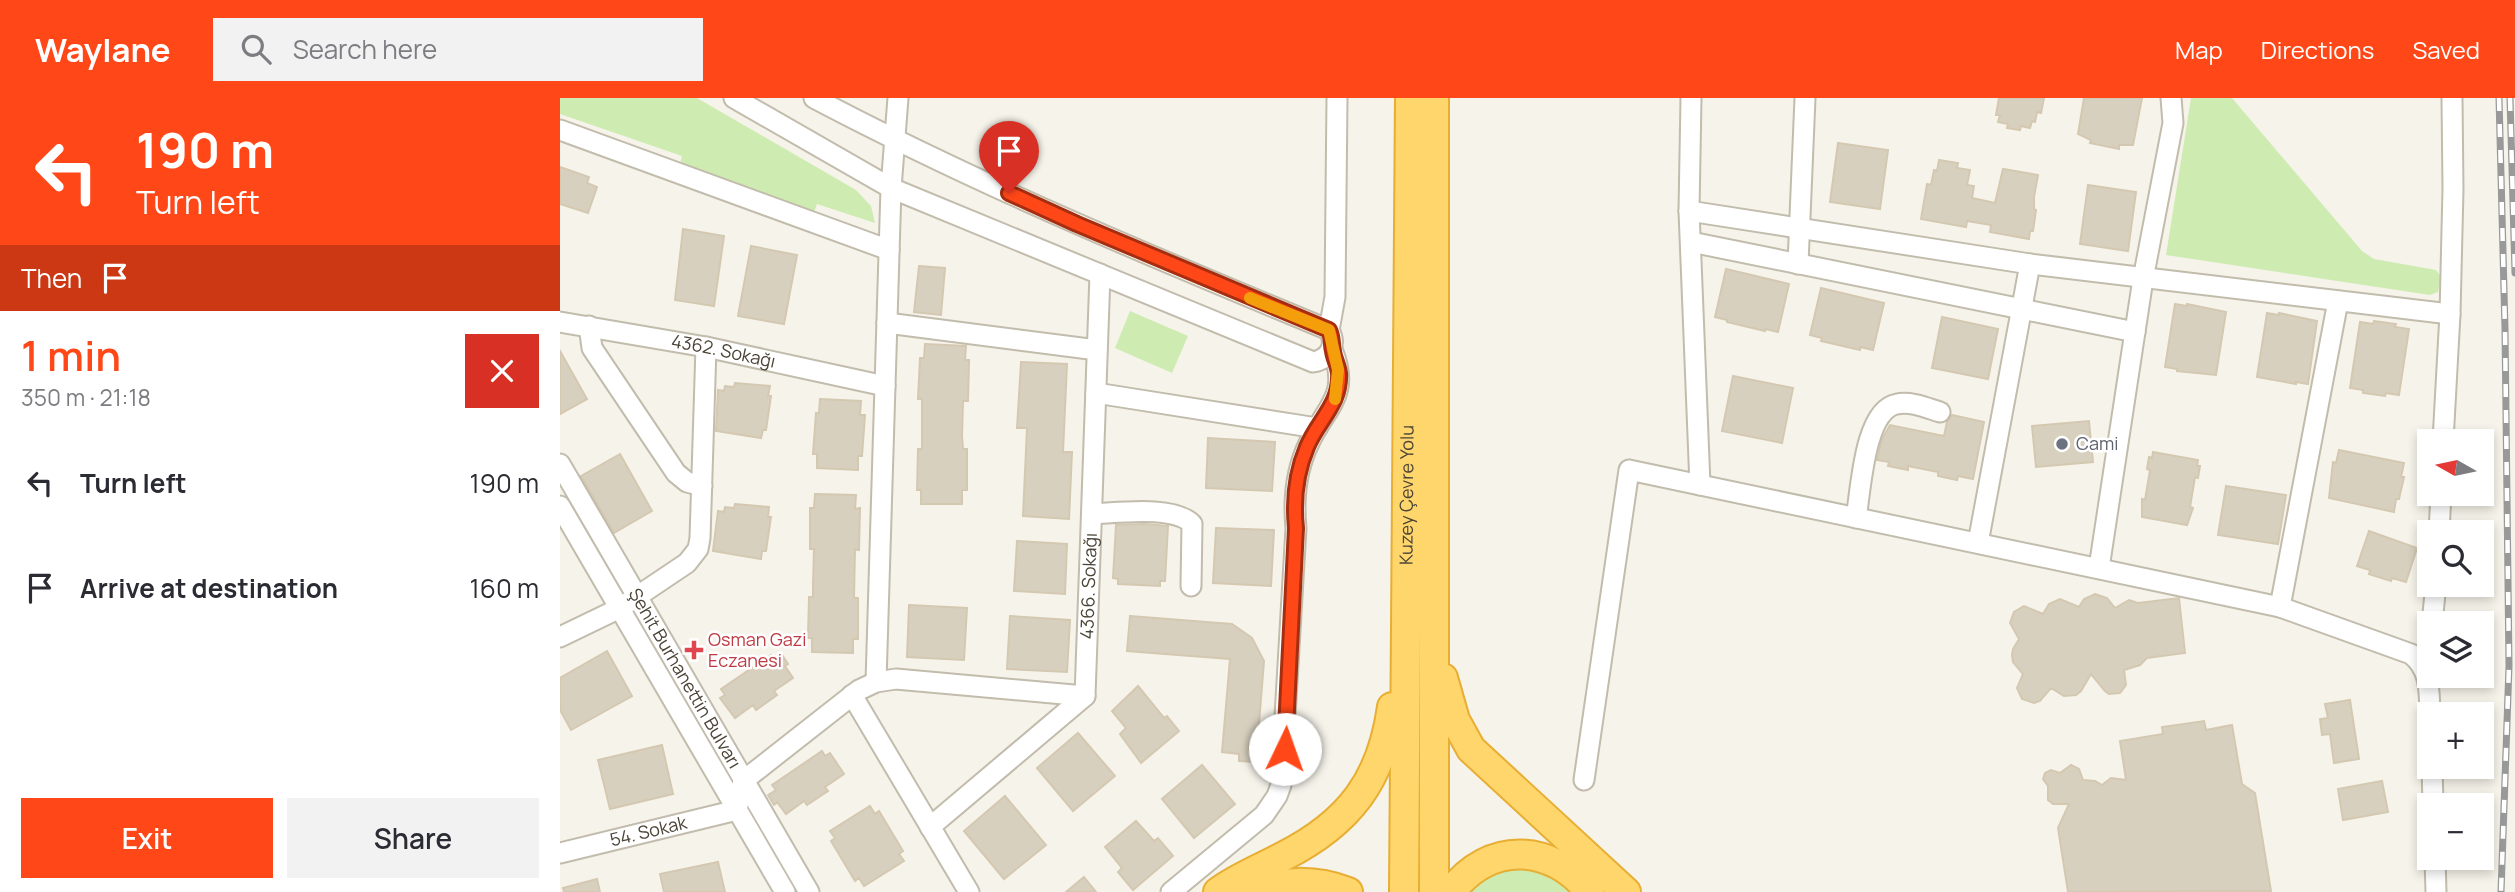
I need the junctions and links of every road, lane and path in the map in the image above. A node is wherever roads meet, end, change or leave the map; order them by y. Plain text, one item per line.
1 (734, 98) edge
2 (814, 98) edge
3 (898, 98) edge
4 (1337, 98) edge
5 (1410, 98) edge
6 (1434, 98) edge
7 (1691, 98) edge
8 (1805, 98) edge
9 (2171, 98) edge
10 (2452, 98) edge
11 (560, 130) edge
12 (896, 141) junction
13 (891, 188) junction
14 (1689, 211) junction
15 (1799, 228) junction
16 (1690, 242) junction
17 (889, 250) junction
18 (1798, 264) junction
19 (2030, 264) junction
20 (1100, 274) junction
21 (2143, 279) junction
22 (2338, 301) junction
23 (2022, 309) junction
24 (2449, 314) junction
25 (560, 322) edge
26 (887, 323) junction
27 (589, 326) junction
28 (2135, 332) junction
29 (1331, 340) junction
30 (706, 347) junction
31 (1097, 350) junction
32 (885, 386) junction
33 (1096, 393) junction
34 (1940, 412) dead end
35 (1318, 428) junction
36 (2444, 429) edge
37 (560, 464) edge
38 (1700, 485) junction
39 (702, 486) junction
40 (560, 506) edge
41 (1092, 514) junction
42 (1856, 517) junction
43 (1978, 543) junction
44 (2099, 568) junction
45 (1191, 586) dead end
46 (637, 596) junction
47 (1405, 603) junction
48 (2280, 607) junction
49 (620, 608) junction
50 (560, 637) edge
51 (1434, 649) junction
52 (2417, 658) edge
53 (876, 682) junction
54 (852, 695) junction
55 (1085, 696) junction
56 (1584, 780) dead end
57 (743, 781) junction
58 (737, 810) junction
59 (930, 827) junction
60 (560, 853) edge
61 (2435, 870) edge
62 (785, 892) edge
63 (809, 892) edge
64 (969, 892) edge
65 (1171, 892) edge
66 (1218, 892) edge
67 (1254, 892) edge
68 (1348, 892) edge
69 (1404, 892) edge
70 (1434, 892) edge
71 (1451, 892) edge
72 (1590, 892) edge
73 (1626, 892) edge
74 (2436, 892) edge

1 - 13 street
2 - 12 street
3 - 12 street
4 - 29 street
5 - 47 highway, Kuzey Çevre Yolu
6 - 51 highway, Kuzey Çevre Yolu
7 - 14 street
8 - 15 street
9 - 21 street
10 - 24 street
11 - 17 street
12 - 13 street
12 - 29 street
13 - 17 street
13 - 20 street
14 - 15 street
14 - 16 street
15 - 18 street
15 - 19 street
16 - 18 street
16 - 38 street
17 - 26 street
18 - 23 street
19 - 21 street
19 - 23 street
20 - 29 street
20 - 31 street, 4366. Sokağı
21 - 22 street
21 - 28 street
22 - 24 street
22 - 48 street
23 - 28 street
23 - 43 street
24 - 36 street
25 - 27 street, 4362. Sokağı
26 - 31 street
26 - 32 street
27 - 30 street, 4362. Sokağı
27 - 39 street
28 - 44 street
29 - 35 street
30 - 32 street, 4362. Sokağı
30 - 39 street
31 - 33 street, 4366. Sokağı
32 - 53 street
33 - 35 street
33 - 41 street, 4366. Sokağı
34 - 42 street
35 - 65 street
37 - 46 street, Şehit Burhanettin Bulvarı
38 - 42 street
38 - 56 street
39 - 46 street
40 - 49 street, Şehit Burhanettin Bulvarı
41 - 45 street
41 - 55 street, 4366. Sokağı
42 - 43 street
43 - 44 street
44 - 48 street
46 - 49 street
46 - 57 street, Şehit Burhanettin Bulvarı
47 - 66 highway
47 - 69 highway, Kuzey Çevre Yolu
48 - 52 street
49 - 50 street
49 - 58 street, Şehit Burhanettin Bulvarı
51 - 70 highway, Kuzey Çevre Yolu
51 - 73 highway
53 - 54 street
53 - 55 street
54 - 57 street
54 - 59 street
55 - 59 street
57 - 58 street
57 - 63 street, Şehit Burhanettin Bulvarı
58 - 60 street, 54. Sokak
58 - 62 street, Şehit Burhanettin Bulvarı
59 - 64 street
61 - 74 street
67 - 68 highway
71 - 72 highway

